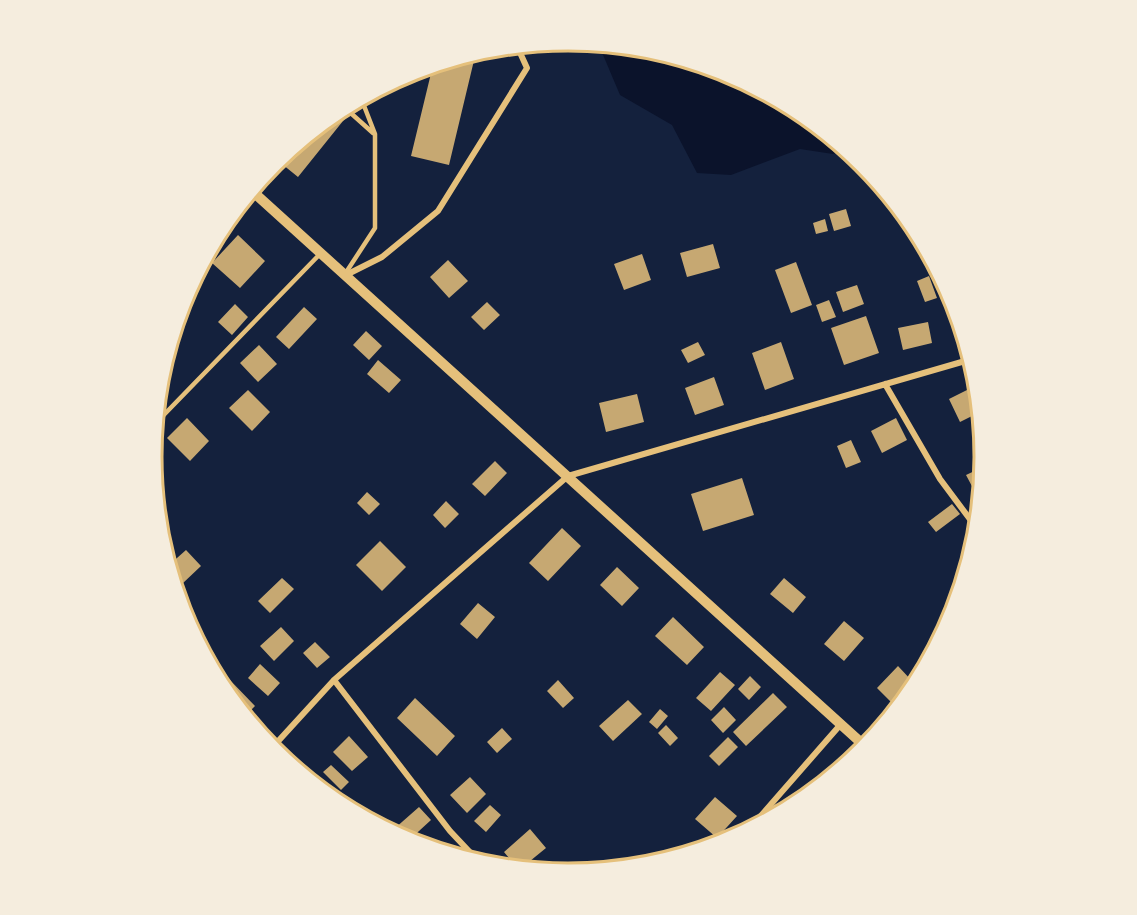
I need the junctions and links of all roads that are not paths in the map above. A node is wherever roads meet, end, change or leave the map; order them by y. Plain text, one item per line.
1 (520, 54) edge
2 (364, 106) edge
3 (352, 114) edge
4 (375, 134) junction
5 (257, 196) edge
6 (320, 254) junction
7 (344, 276) junction
8 (963, 362) edge
9 (885, 384) junction
10 (164, 414) edge
11 (568, 476) junction
12 (970, 520) edge
13 (333, 680) junction
14 (841, 724) junction
15 (860, 741) edge
16 (278, 742) edge
17 (761, 815) edge
18 (469, 851) edge

1 - 7 street
2 - 4 lane
3 - 4 lane
4 - 7 lane
5 - 6 street
6 - 7 street
6 - 10 lane
7 - 11 street
8 - 9 street
9 - 11 street
9 - 12 street
11 - 13 street
11 - 14 street
13 - 16 street
13 - 18 street
14 - 15 street
14 - 17 street

